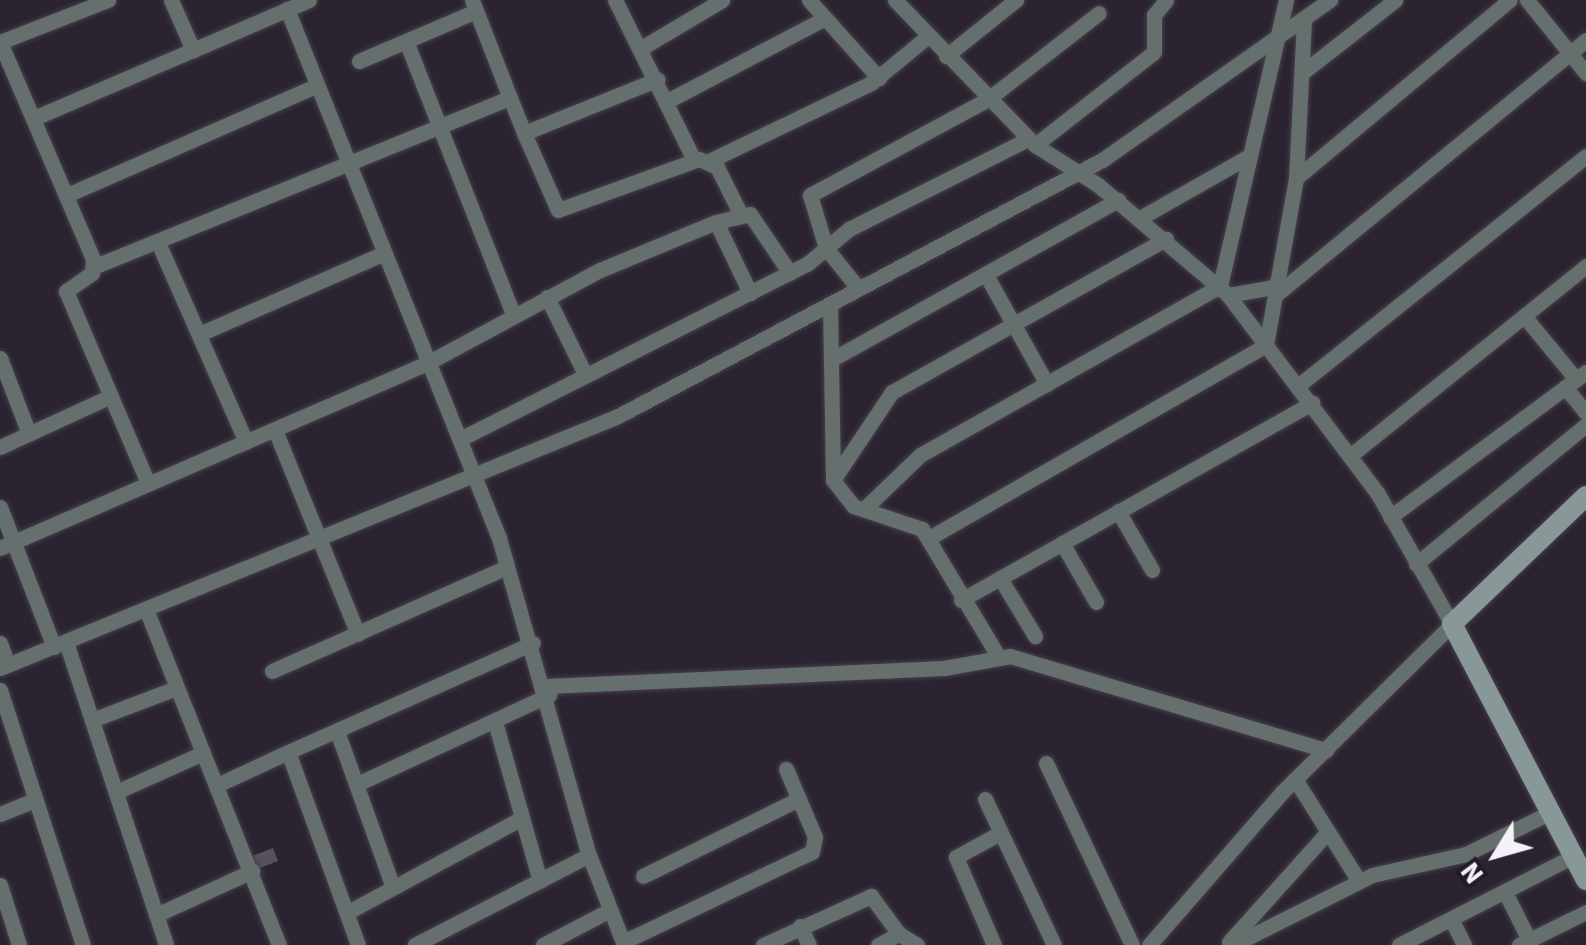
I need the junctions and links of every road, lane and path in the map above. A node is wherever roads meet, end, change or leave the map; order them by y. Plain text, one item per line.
1 (108, 0) edge
2 (171, 0) edge
3 (309, 0) edge
4 (615, 0) edge
5 (722, 0) edge
6 (809, 0) edge
7 (895, 0) edge
8 (1016, 0) edge
9 (1166, 0) edge
10 (1286, 0) edge
11 (1330, 0) edge
12 (1395, 0) edge
13 (1510, 0) edge
14 (1527, 0) edge
15 (78, 5) edge
16 (474, 6) edge
17 (287, 9) junction
18 (1100, 13) dead end
19 (825, 18) junction
20 (1304, 20) junction
21 (928, 36) junction
22 (1277, 38) junction
23 (1586, 40) edge
24 (406, 41) junction
25 (0, 42) edge
26 (643, 47) junction
27 (194, 50) junction
28 (1570, 53) junction
29 (946, 56) junction
30 (360, 61) dead end
31 (1303, 72) junction
32 (1586, 73) edge
33 (879, 78) junction
34 (658, 79) junction
35 (318, 85) junction
36 (510, 98) junction
37 (671, 98) junction
38 (988, 99) junction
39 (34, 118) junction
40 (440, 127) junction
41 (524, 133) junction
42 (1032, 142) junction
43 (1249, 156) junction
44 (1586, 156) edge
45 (702, 160) junction
46 (350, 166) junction
47 (1074, 175) junction
48 (1296, 178) junction
49 (67, 195) junction
50 (1118, 200) junction
51 (741, 214) junction
52 (1140, 218) junction
53 (716, 222) junction
54 (1166, 239) junction
55 (160, 247) junction
56 (826, 248) junction
57 (384, 253) junction
58 (1586, 266) edge
59 (94, 268) junction
60 (790, 273) junction
61 (986, 275) junction
62 (858, 288) junction
63 (1224, 290) junction
64 (1279, 290) junction
65 (750, 293) junction
66 (547, 297) junction
67 (830, 306) junction
68 (513, 314) junction
69 (1524, 316) junction
70 (1014, 326) junction
71 (200, 334) junction
72 (1266, 345) junction
73 (836, 357) junction
74 (0, 358) edge
75 (429, 362) junction
76 (585, 374) junction
77 (1576, 379) edge
78 (1048, 384) junction
79 (1299, 385) junction
80 (111, 396) junction
81 (1312, 403) junction
82 (1586, 413) edge
83 (1586, 425) edge
84 (274, 430) junction
85 (29, 434) junction
86 (460, 439) junction
87 (246, 442) junction
88 (0, 447) edge
89 (1351, 456) junction
90 (470, 474) junction
91 (834, 480) junction
92 (147, 482) junction
93 (1586, 496) edge
94 (0, 507) edge
95 (865, 508) junction
96 (1118, 511) junction
97 (1390, 518) junction
98 (318, 537) junction
99 (929, 538) junction
100 (1062, 543) junction
101 (6, 544) edge
102 (1416, 564) junction
103 (506, 567) junction
104 (1152, 570) dead end
105 (1000, 578) junction
106 (961, 600) junction
107 (1096, 602) dead end
108 (146, 609) junction
109 (1452, 624) junction
110 (358, 634) junction
111 (1035, 636) dead end
112 (0, 643) edge
113 (533, 643) junction
114 (60, 645) junction
115 (998, 656) junction
116 (4, 667) edge
117 (272, 671) dead end
118 (176, 688) junction
119 (0, 690) edge
120 (548, 690) junction
121 (92, 720) junction
122 (495, 722) junction
123 (337, 731) junction
124 (1326, 750) junction
125 (288, 752) junction
126 (203, 754) junction
127 (1046, 763) dead end
128 (786, 768) dead end
129 (1295, 779) junction
130 (357, 784) junction
131 (217, 785) junction
132 (116, 792) junction
133 (985, 798) dead end
134 (799, 799) junction
135 (35, 800) junction
136 (0, 814) edge
137 (1548, 814) junction
138 (522, 818) junction
139 (1000, 833) junction
140 (1326, 834) junction
141 (590, 855) junction
142 (1572, 858) junction
143 (252, 872) junction
144 (643, 876) dead end
145 (540, 880) junction
146 (1586, 880) edge
147 (1358, 881) junction
148 (0, 886) edge
149 (393, 887) junction
150 (1505, 892) junction
151 (608, 911) junction
152 (348, 912) junction
153 (1586, 912) edge
154 (156, 915) junction
155 (1451, 919) junction
156 (800, 926) junction
157 (900, 934) junction
158 (1524, 942) edge
159 (624, 944) edge
160 (18, 945) edge
161 (83, 945) edge
162 (166, 945) edge
163 (278, 945) edge
164 (358, 945) edge
165 (416, 945) edge
166 (544, 945) edge
167 (764, 945) edge
168 (810, 945) edge
169 (878, 945) edge
170 (917, 945) edge
171 (994, 945) edge
172 (1054, 945) edge
173 (1132, 945) edge
174 (1149, 945) edge
175 (1230, 945) edge
176 (1399, 945) edge
177 (1464, 945) edge

1 - 15 street
2 - 27 street
3 - 17 street
4 - 26 street
5 - 26 street
6 - 19 street
7 - 21 street
8 - 29 street
9 - 42 street
10 - 22 street
11 - 20 street
12 - 31 street
13 - 48 street
14 - 28 street
15 - 25 street
16 - 24 street
16 - 36 street
17 - 27 street
17 - 35 street
18 - 38 street
19 - 33 street
19 - 37 street
20 - 22 street
20 - 31 street
21 - 29 street
21 - 33 street
22 - 43 street
22 - 47 street
23 - 28 street
24 - 30 street
24 - 40 street
25 - 39 street
26 - 34 street
27 - 39 street
28 - 32 street
28 - 64 street
29 - 38 street
31 - 48 street
33 - 45 street
34 - 37 street
34 - 41 street
35 - 46 street
35 - 49 street
36 - 40 street
36 - 41 street
37 - 45 street
38 - 42 street
38 - 56 street
39 - 49 street
40 - 46 street
40 - 68 street
41 - 45 street
42 - 47 street
42 - 56 street
43 - 52 street
43 - 63 street
44 - 79 street
45 - 51 street
46 - 55 street
46 - 57 street
47 - 50 street
47 - 62 street
48 - 64 street
49 - 59 street
50 - 52 street
50 - 61 street
51 - 53 street
51 - 60 street
52 - 54 street
53 - 65 street
53 - 66 street
54 - 63 street
54 - 70 street
55 - 59 street
55 - 71 street
56 - 60 street
56 - 62 street
57 - 71 street
57 - 75 street
58 - 69 street
59 - 80 street
60 - 65 street
61 - 70 street
61 - 73 street
62 - 67 street
63 - 64 street
63 - 72 street
63 - 78 street
64 - 72 street
65 - 76 street
66 - 68 street
66 - 76 street
67 - 73 street
67 - 90 street
68 - 75 street
69 - 77 street
69 - 89 street
70 - 78 street
70 - 91 street
71 - 87 street
72 - 79 street
72 - 99 street
73 - 91 street
74 - 85 street
75 - 84 street
75 - 86 street
76 - 86 street
77 - 82 street
77 - 97 street
78 - 95 street
79 - 81 street
80 - 85 street
80 - 92 street
81 - 89 street
81 - 96 street
83 - 102 street
84 - 87 street
84 - 98 street
85 - 88 street
86 - 90 street
87 - 92 street
89 - 97 street
90 - 98 street
90 - 103 street
91 - 95 street
92 - 101 street
93 - 109 street
94 - 101 street
95 - 99 street
96 - 100 street
96 - 104 street
97 - 102 street
98 - 108 street
98 - 110 street
99 - 106 street
100 - 105 street
100 - 107 street
101 - 114 street
102 - 109 street
103 - 110 street
103 - 113 street
105 - 106 street
105 - 111 street
106 - 115 street
108 - 114 street
108 - 118 street
109 - 124 street
109 - 137 street
110 - 117 street
112 - 116 street
113 - 120 street
113 - 123 street
114 - 116 street
114 - 121 street
115 - 120 street
115 - 124 street
118 - 121 street
118 - 126 street
119 - 135 street
120 - 122 street
120 - 141 street
121 - 132 street
122 - 130 street
122 - 138 street
123 - 125 street
123 - 130 street
124 - 129 street
125 - 131 street
125 - 152 street
126 - 131 street
126 - 132 street
127 - 173 street
128 - 134 street
129 - 140 street
129 - 174 street
130 - 149 street
131 - 143 street
132 - 154 street
133 - 139 street
134 - 144 street
134 - 159 street
135 - 136 street
135 - 161 street
137 - 142 street
137 - 147 street
138 - 145 street
138 - 149 street
139 - 171 street
139 - 172 street
140 - 147 street
140 - 175 street
141 - 145 street
141 - 151 street
142 - 146 street
142 - 150 street
143 - 154 street
143 - 163 street
145 - 165 street
147 - 175 street
148 - 160 street
149 - 152 street
150 - 155 street
150 - 158 street
151 - 159 street
151 - 166 street
152 - 164 street
153 - 158 street
154 - 162 street
155 - 176 street
155 - 177 street
156 - 157 street
156 - 167 street
156 - 168 street
157 - 169 street
157 - 170 street

